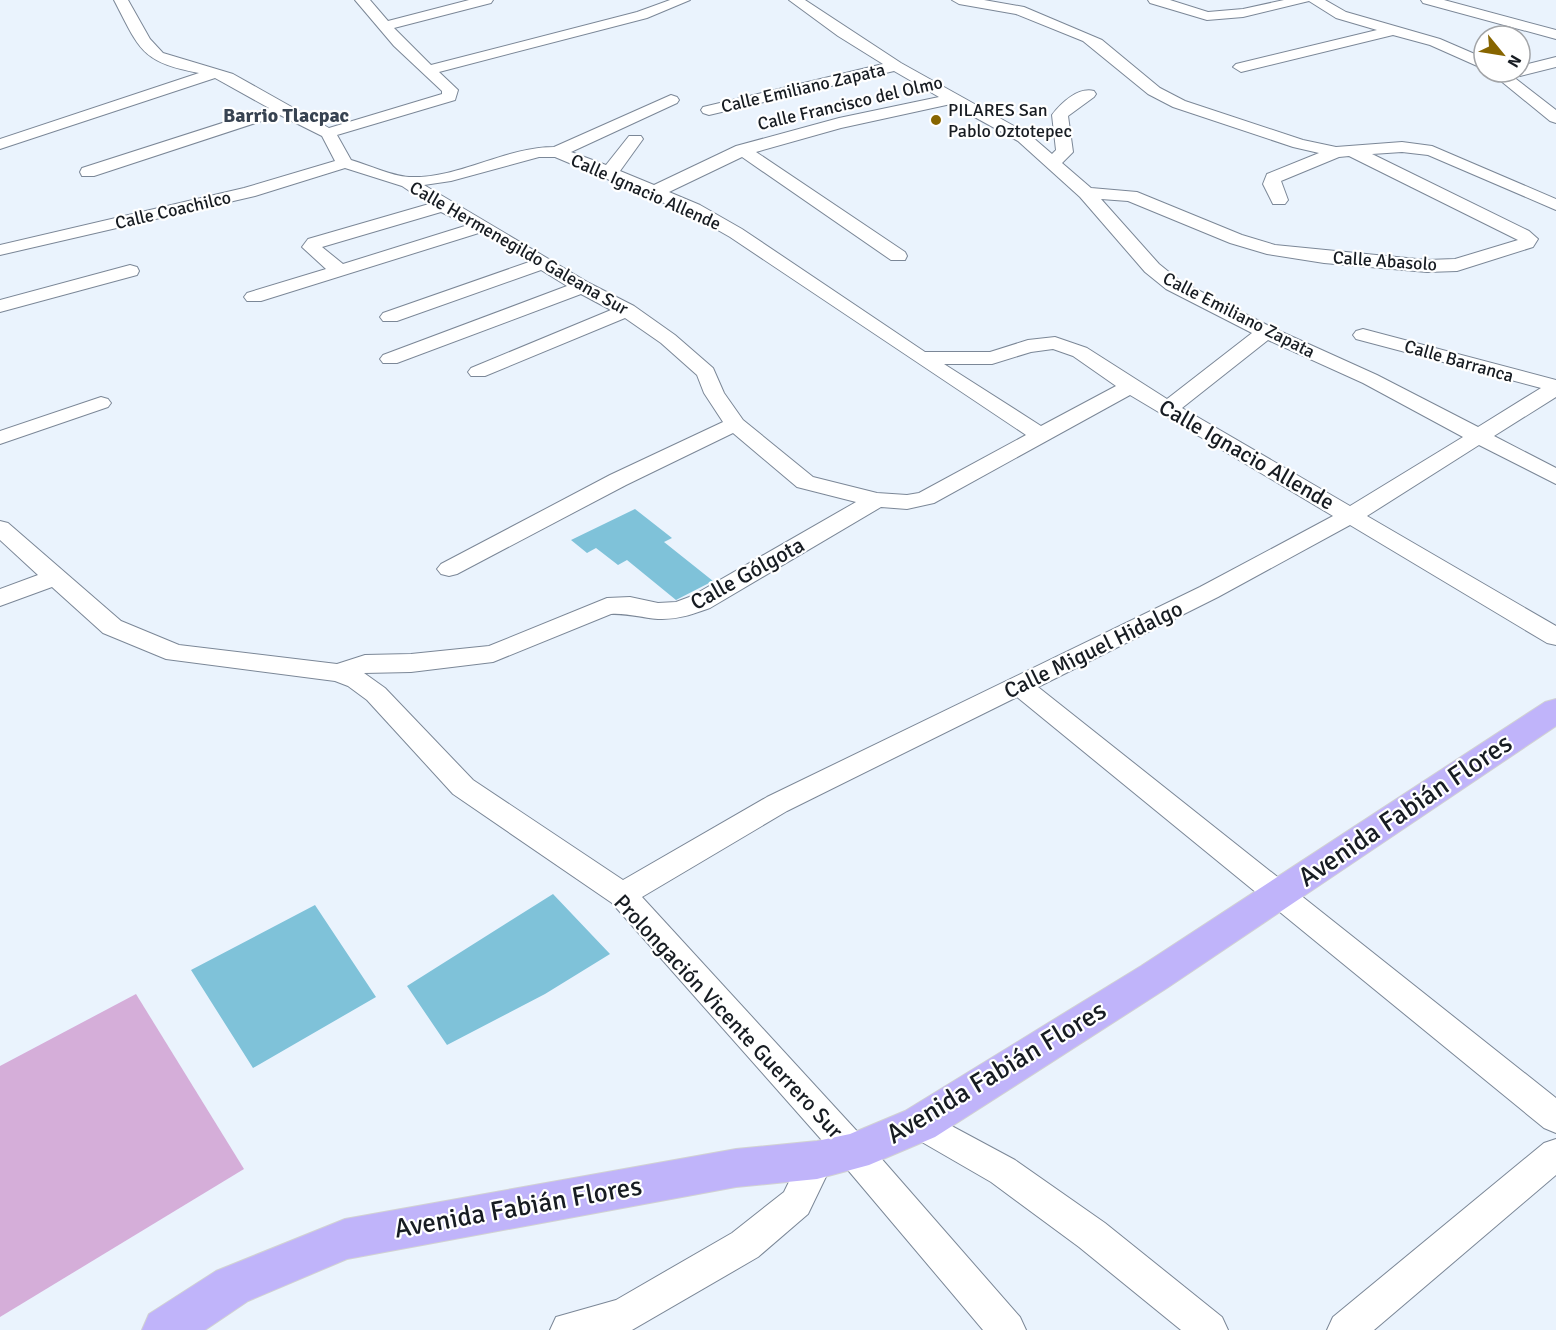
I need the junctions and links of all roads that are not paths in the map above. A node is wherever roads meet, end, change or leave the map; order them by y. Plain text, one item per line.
1 (121, 0) edge
2 (486, 0) edge
3 (629, 0) edge
4 (683, 0) edge
5 (796, 0) edge
6 (959, 0) edge
7 (1155, 0) edge
8 (1304, 0) edge
9 (1315, 0) edge
10 (1428, 0) edge
11 (367, 1) edge
12 (1491, 3) dead end
13 (642, 15) junction
14 (1480, 15) junction
15 (385, 26) junction
16 (1397, 30) junction
17 (1556, 35) edge
18 (1472, 59) edge
19 (1556, 62) edge
20 (896, 66) junction
21 (1241, 67) dead end
22 (1532, 67) edge
23 (429, 70) junction
24 (215, 73) junction
25 (1521, 84) edge
26 (1088, 94) dead end
27 (1556, 95) edge
28 (956, 98) junction
29 (671, 100) dead end
30 (1536, 100) junction
31 (281, 109) junction
32 (709, 110) dead end
33 (1556, 118) edge
34 (328, 133) junction
35 (635, 139) dead end
36 (0, 144) edge
37 (742, 150) junction
38 (557, 152) junction
39 (1345, 152) junction
40 (1052, 162) junction
41 (345, 163) junction
42 (88, 172) dead end
43 (609, 172) junction
44 (408, 182) junction
45 (655, 192) junction
46 (1086, 193) junction
47 (1279, 200) dead end
48 (1556, 205) edge
49 (443, 206) junction
50 (484, 226) junction
51 (0, 250) edge
52 (898, 256) dead end
53 (543, 264) junction
54 (130, 271) dead end
55 (340, 271) junction
56 (582, 287) junction
57 (254, 297) dead end
58 (0, 306) edge
59 (627, 310) junction
60 (390, 317) dead end
61 (1266, 332) junction
62 (1363, 335) dead end
63 (921, 358) junction
64 (390, 359) dead end
65 (478, 372) dead end
66 (1130, 386) junction
67 (1556, 387) edge
68 (101, 403) dead end
69 (1168, 408) junction
70 (735, 424) junction
71 (1041, 435) junction
72 (1482, 436) junction
73 (0, 438) edge
74 (1556, 477) edge
75 (877, 500) junction
76 (1352, 515) junction
77 (0, 528) edge
78 (449, 569) dead end
79 (56, 577) junction
80 (0, 598) edge
81 (1556, 637) edge
82 (338, 673) junction
83 (1020, 686) junction
84 (1556, 710) edge
85 (1278, 894) junction
86 (622, 895) junction
87 (1556, 1118) edge
88 (920, 1124) junction
89 (1556, 1154) edge
90 (835, 1156) junction
91 (165, 1330) edge
92 (568, 1330) edge
93 (1007, 1330) edge
94 (1209, 1330) edge
95 (1346, 1330) edge

1 - 24 street
2 - 15 street
3 - 13 street
4 - 13 street
5 - 20 street, Calle Emiliano Zapata
6 - 39 street, Calle Abasolo
7 - 8 street
9 - 16 street
10 - 14 street
11 - 15 street
12 - 14 street
13 - 23 street
14 - 17 street
15 - 23 street
16 - 18 street
16 - 21 street
19 - 22 street
20 - 28 street, Calle Emiliano Zapata
20 - 32 street, Calle Emiliano Zapata
23 - 34 street
24 - 31 street
24 - 36 street
25 - 30 street
26 - 40 street
27 - 30 street
28 - 37 street, Calle Francisco del Olmo
28 - 40 street, Calle Emiliano Zapata
29 - 38 street
30 - 33 street
31 - 34 street
31 - 42 street
34 - 41 street
35 - 43 street
37 - 45 street, Calle Francisco del Olmo
37 - 52 street
38 - 43 street, Calle Ignacio Allende
38 - 44 street, Calle Ignacio Allende
39 - 46 street, Calle Abasolo
39 - 47 street
39 - 48 street, Calle Abasolo
40 - 46 street, Calle Emiliano Zapata
41 - 44 street, Calle Hermenegildo Galeana Sur
41 - 51 street, Calle Coachilco
43 - 45 street, Calle Ignacio Allende
44 - 49 street, Calle Hermenegildo Galeana Sur
45 - 63 street, Calle Ignacio Allende
46 - 61 street, Calle Emiliano Zapata
49 - 50 street, Calle Hermenegildo Galeana Sur
49 - 55 street
50 - 53 street, Calle Hermenegildo Galeana Sur
50 - 55 street
53 - 56 street, Calle Hermenegildo Galeana Sur
53 - 60 street
54 - 58 street
55 - 57 street
56 - 59 street, Calle Hermenegildo Galeana Sur
56 - 64 street
59 - 65 street
59 - 70 street, Calle Hermenegildo Galeana Sur
61 - 69 street
61 - 72 street, Calle Emiliano Zapata
62 - 67 street, Calle Barranca
63 - 66 street, Calle Ignacio Allende
63 - 71 street, Calle Ignacio Allende
66 - 69 street, Calle Ignacio Allende
66 - 71 street
67 - 72 street, Calle Miguel Hidalgo
68 - 73 street
69 - 76 street, Calle Ignacio Allende
70 - 75 street, Calle Hermenegildo Galeana Sur
70 - 78 street
71 - 75 street
72 - 74 street, Calle Emiliano Zapata
72 - 76 street, Calle Miguel Hidalgo
75 - 82 street, Calle Gólgota
76 - 81 street, Calle Ignacio Allende
76 - 83 street, Calle Miguel Hidalgo
77 - 79 street, Prolongación Vicente Guerrero Sur
79 - 80 street
79 - 82 street, Prolongación Vicente Guerrero Sur
82 - 86 street, Prolongación Vicente Guerrero Sur
83 - 85 street
83 - 86 street, Calle Miguel Hidalgo
84 - 85 main road, Avenida Fabián Flores
85 - 87 street
85 - 88 main road, Avenida Fabián Flores
86 - 90 street, Prolongación Vicente Guerrero Sur
88 - 90 main road, Avenida Fabián Flores
88 - 94 street
89 - 95 street
90 - 91 main road, Avenida Fabián Flores
90 - 92 street
90 - 93 street, Prolongación Vicente Guerrero Sur

